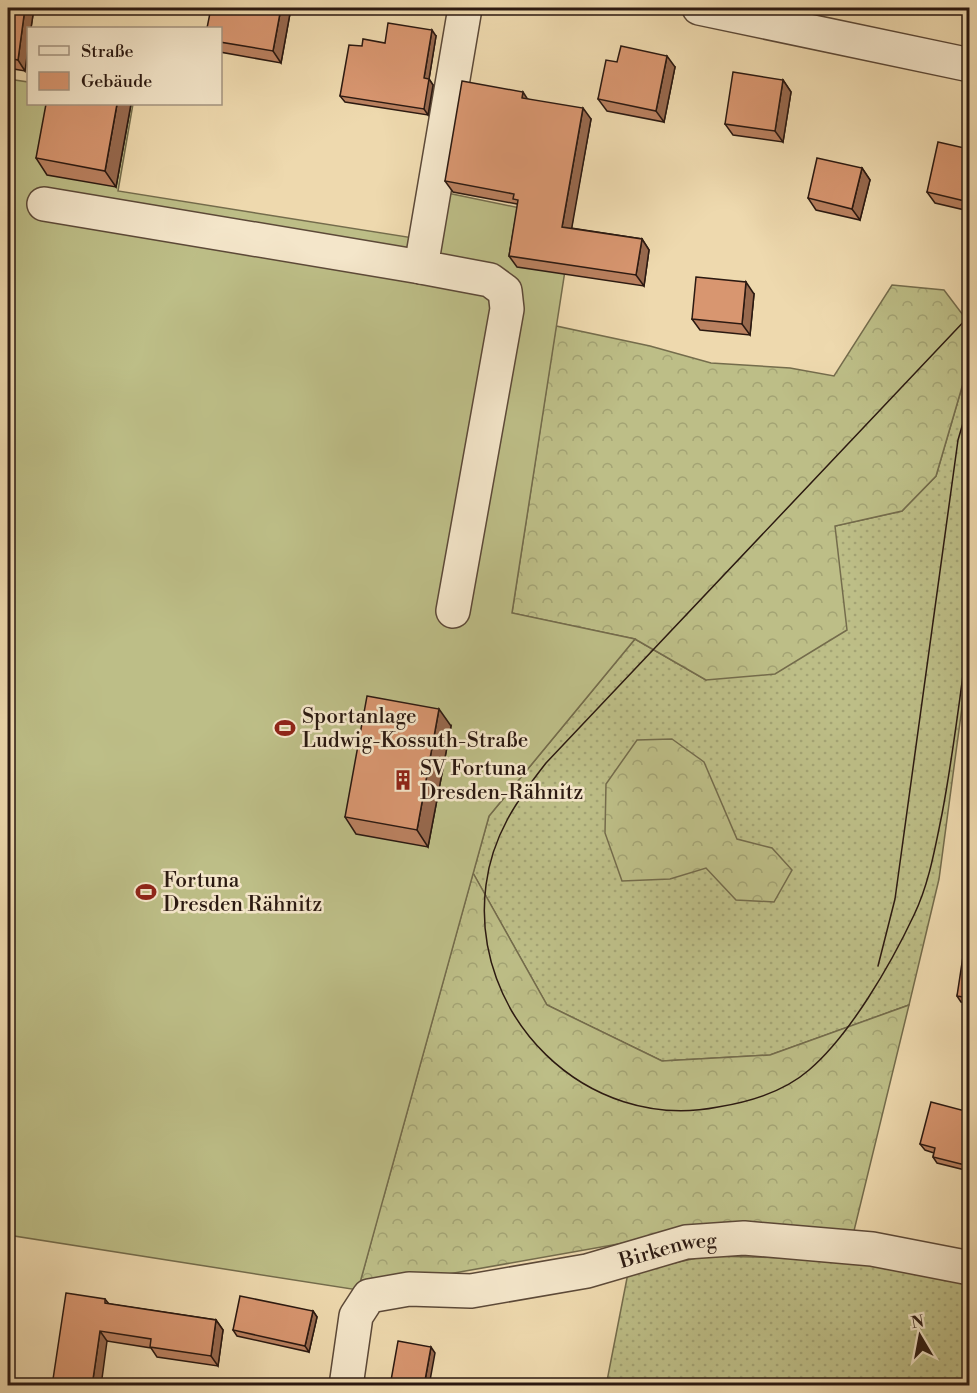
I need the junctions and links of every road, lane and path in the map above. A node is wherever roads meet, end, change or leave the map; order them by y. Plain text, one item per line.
1 (465, 8) edge
2 (699, 8) edge
3 (969, 65) edge
4 (44, 204) dead end
5 (421, 267) junction
6 (453, 611) dead end
7 (969, 1268) edge
8 (346, 1386) edge

1 - 5 street
2 - 3 street
4 - 5 street
5 - 6 street
7 - 8 street, Birkenweg

